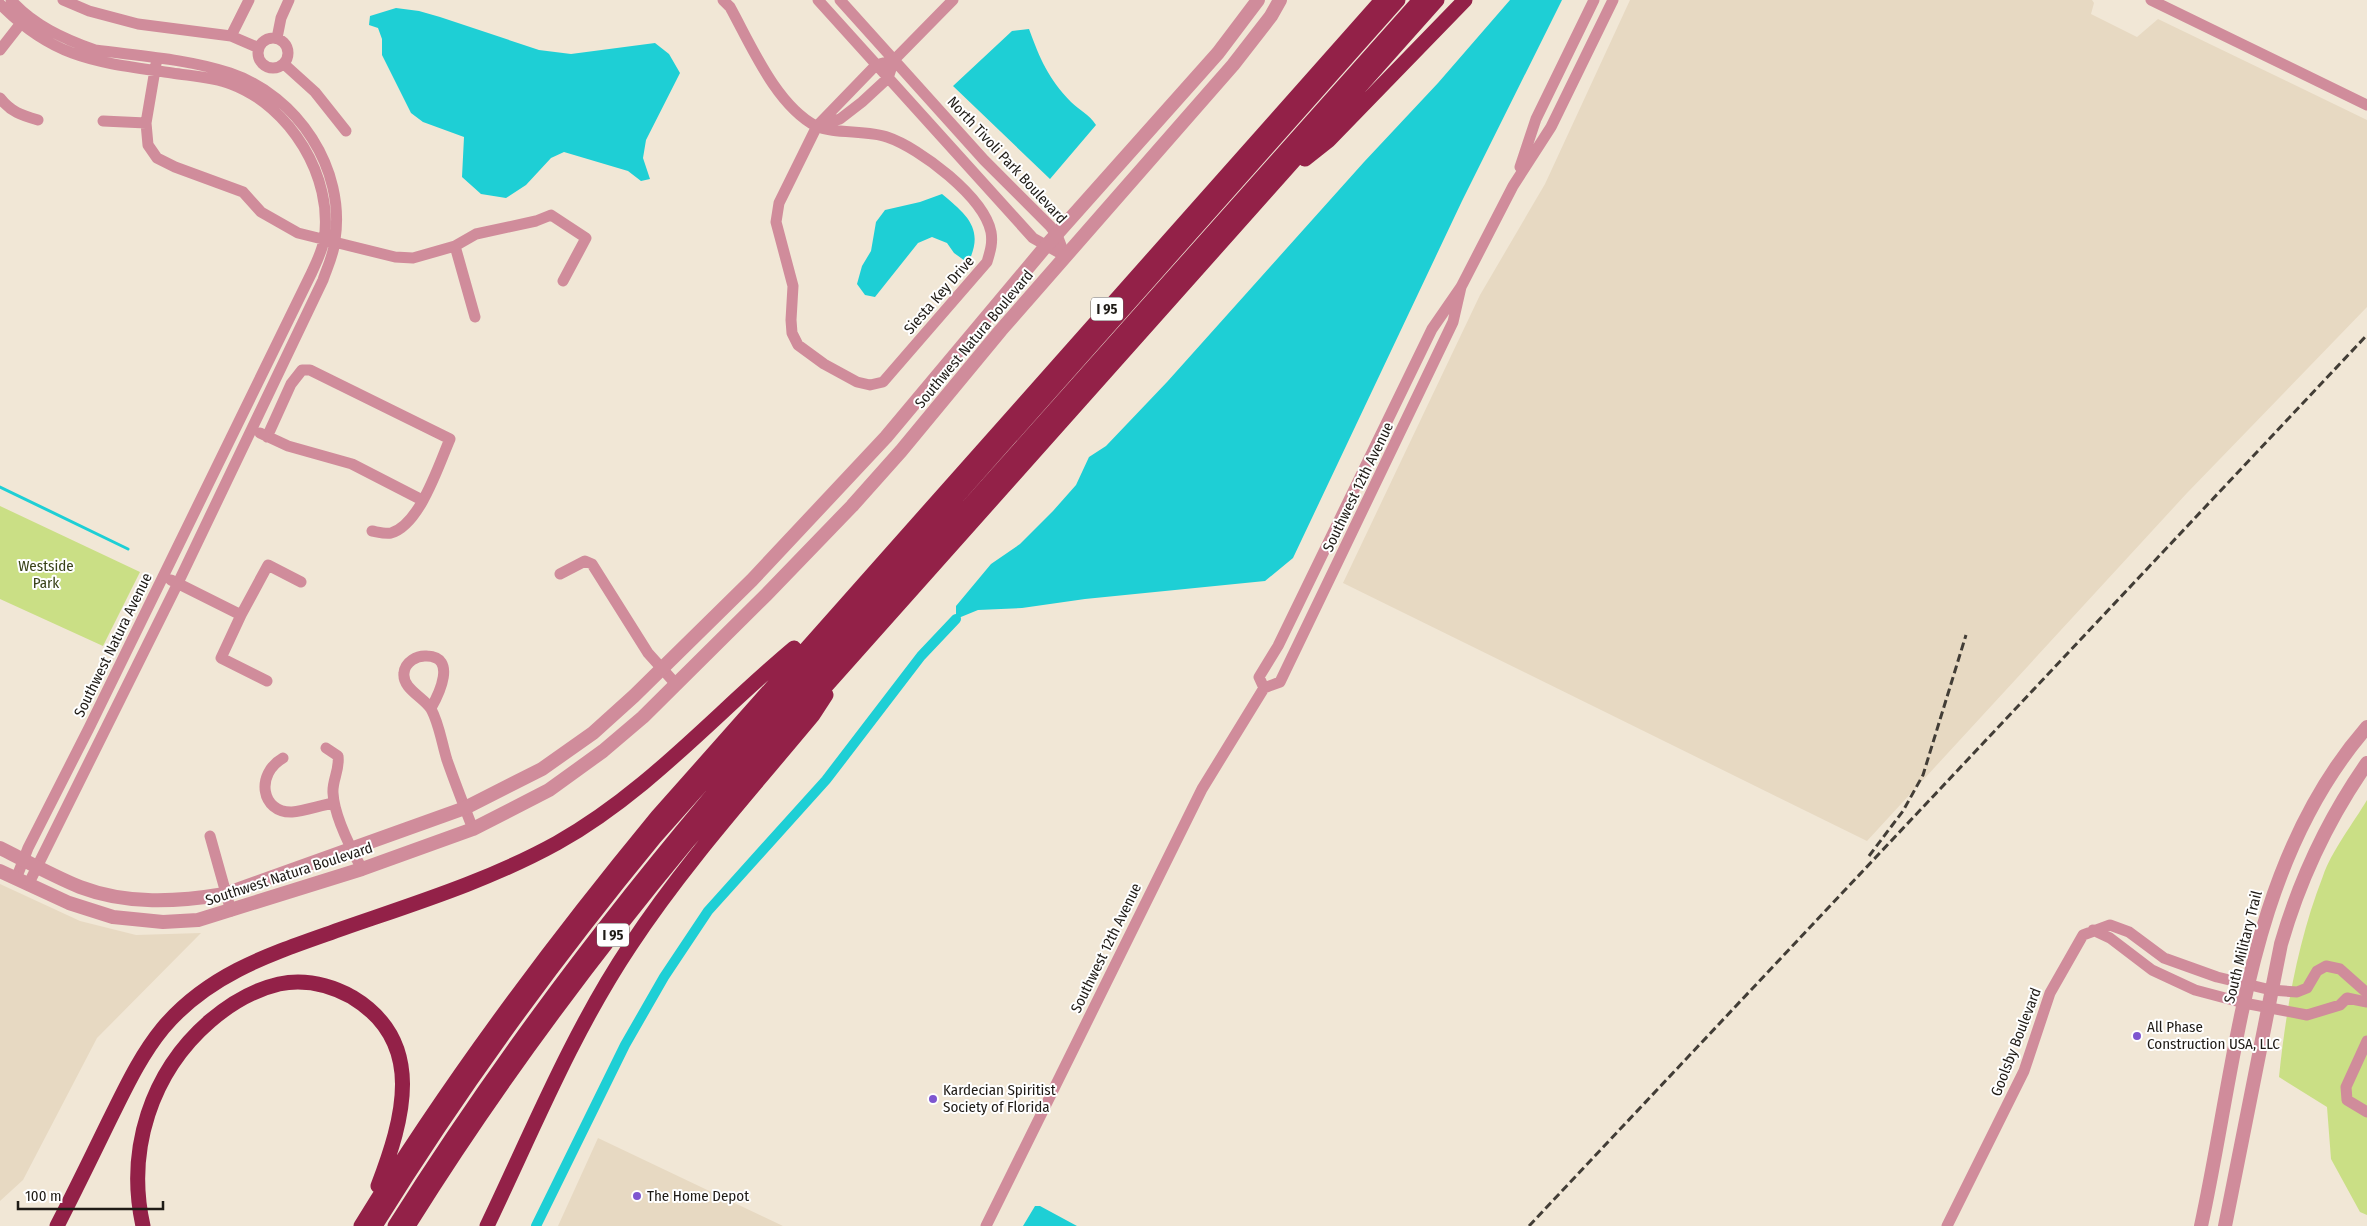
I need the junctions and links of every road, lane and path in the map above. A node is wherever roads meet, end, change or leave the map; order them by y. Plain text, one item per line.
1 (10, 0) edge
2 (63, 0) edge
3 (249, 0) edge
4 (289, 0) edge
5 (722, 0) edge
6 (818, 0) edge
7 (840, 0) edge
8 (953, 0) edge
9 (1258, 0) edge
10 (1280, 0) edge
11 (1382, 0) edge
12 (1398, 0) edge
13 (1420, 0) edge
14 (1437, 0) edge
15 (1465, 0) edge
16 (1594, 0) edge
17 (1613, 0) edge
18 (2151, 0) edge
19 (0, 4) edge
20 (23, 20) junction
21 (231, 36) junction
22 (277, 38) junction
23 (259, 48) junction
24 (0, 50) edge
25 (894, 60) junction
26 (156, 64) junction
27 (284, 64) junction
28 (876, 65) junction
29 (888, 78) junction
30 (0, 98) edge
31 (2367, 105) edge
32 (38, 120) dead end
33 (103, 121) dead end
34 (949, 121) junction
35 (146, 123) junction
36 (817, 126) junction
37 (346, 131) dead end
38 (936, 132) junction
39 (312, 138) junction
40 (301, 142) junction
41 (998, 173) junction
42 (985, 186) junction
43 (1271, 186) junction
44 (1513, 186) junction
45 (1057, 235) junction
46 (330, 240) junction
47 (455, 246) junction
48 (1046, 246) junction
49 (1065, 256) junction
50 (563, 281) dead end
51 (1462, 286) junction
52 (475, 317) dead end
53 (238, 423) junction
54 (253, 430) junction
55 (267, 437) junction
56 (422, 500) junction
57 (372, 531) dead end
58 (560, 574) dead end
59 (163, 576) junction
60 (301, 582) dead end
61 (178, 583) junction
62 (241, 615) junction
63 (832, 617) junction
64 (844, 664) junction
65 (662, 669) junction
66 (267, 681) dead end
67 (676, 683) junction
68 (1264, 688) junction
69 (431, 708) junction
70 (2367, 727) edge
71 (326, 748) dead end
72 (283, 758) dead end
73 (2367, 763) edge
74 (334, 803) junction
75 (50, 804) junction
76 (465, 808) junction
77 (65, 812) junction
78 (472, 829) junction
79 (210, 836) dead end
80 (0, 848) edge
81 (351, 850) junction
82 (23, 860) junction
83 (38, 867) junction
84 (362, 869) junction
85 (0, 871) edge
86 (22, 882) junction
87 (225, 894) junction
88 (231, 911) junction
89 (2093, 930) junction
90 (2351, 980) junction
91 (2247, 986) junction
92 (2271, 990) junction
93 (2367, 993) edge
94 (2347, 998) junction
95 (2367, 1002) edge
96 (2244, 1003) junction
97 (2268, 1008) junction
98 (2367, 1041) edge
99 (2367, 1112) edge
100 (367, 1224) edge
101 (57, 1226) edge
102 (143, 1226) edge
103 (395, 1226) edge
104 (408, 1226) edge
105 (487, 1226) edge
106 (986, 1226) edge
107 (1947, 1226) edge
108 (2201, 1226) edge
109 (2225, 1226) edge

1 - 20 street, Southwest Natura Avenue
2 - 21 street
3 - 21 street
4 - 22 street
5 - 36 street, Siesta Key Drive
6 - 28 street, North Tivoli Park Boulevard
7 - 25 street, North Tivoli Park Boulevard
8 - 25 street
9 - 45 street, Southwest Natura Boulevard
10 - 49 street, Southwest Natura Boulevard
11 - 63 highway, I 95
12 - 100 highway
13 - 103 highway
14 - 43 highway, I 95
15 - 43 highway
16 - 44 street, Southwest 12th Avenue
17 - 44 street, Southwest 12th Avenue
18 - 31 street
19 - 20 street, Southwest Natura Avenue
20 - 24 street
20 - 26 street, Southwest Natura Avenue
21 - 23 street
22 - 23 street
22 - 27 street
23 - 27 street
25 - 28 street
25 - 29 street
25 - 34 street, North Tivoli Park Boulevard
26 - 35 street
26 - 39 street, Southwest Natura Avenue
26 - 40 street, Southwest Natura Avenue
27 - 37 street
28 - 29 street, North Tivoli Park Boulevard
28 - 36 street
29 - 36 street
29 - 38 street, North Tivoli Park Boulevard
30 - 32 street
33 - 35 street
34 - 38 street
34 - 41 street, North Tivoli Park Boulevard
35 - 46 street
36 - 36 street, Siesta Key Drive
38 - 42 street, North Tivoli Park Boulevard
39 - 40 street
39 - 46 street, Southwest Natura Avenue
40 - 46 street, Southwest Natura Avenue
41 - 42 street
41 - 45 street, North Tivoli Park Boulevard
42 - 48 street, North Tivoli Park Boulevard
43 - 64 highway, I 95
44 - 51 street, Southwest 12th Avenue
45 - 48 street, Southwest Natura Boulevard
45 - 49 street, North Tivoli Park Boulevard
46 - 47 street
46 - 53 street, Southwest Natura Avenue
46 - 54 street, Southwest Natura Avenue
47 - 50 street
47 - 52 street
48 - 49 street, North Tivoli Park Boulevard
48 - 65 street, Southwest Natura Boulevard
49 - 67 street, Southwest Natura Boulevard
51 - 68 street, Southwest 12th Avenue
51 - 68 street, Southwest 12th Avenue
53 - 54 street
53 - 59 street, Southwest Natura Avenue
54 - 55 street
54 - 61 street, Southwest Natura Avenue
55 - 56 street
55 - 56 street
56 - 57 street
58 - 65 street
59 - 61 street
59 - 75 street, Southwest Natura Avenue
60 - 62 street
61 - 62 street
61 - 77 street, Southwest Natura Avenue
62 - 66 street
63 - 100 highway, I 95
63 - 101 highway
64 - 104 highway, I 95
64 - 105 highway
65 - 67 street
65 - 76 street, Southwest Natura Boulevard
67 - 78 street, Southwest Natura Boulevard
68 - 106 street, Southwest 12th Avenue
69 - 69 street
69 - 76 street
70 - 91 street, South Military Trail
71 - 74 street
72 - 74 street
73 - 92 street
74 - 81 street
75 - 77 street
75 - 82 street, Southwest Natura Avenue
76 - 78 street
76 - 81 street, Southwest Natura Boulevard
77 - 83 street, Southwest Natura Avenue
78 - 84 street, Southwest Natura Boulevard
79 - 87 street
80 - 82 street, Southwest Natura Boulevard
81 - 84 street
81 - 87 street, Southwest Natura Boulevard
82 - 83 street, Southwest Natura Boulevard
82 - 86 street, Southwest Natura Avenue
83 - 86 street, Southwest Natura Avenue
83 - 87 street, Southwest Natura Boulevard
84 - 88 street, Southwest Natura Boulevard
85 - 86 street, Southwest Natura Boulevard
86 - 88 street, Southwest Natura Boulevard
87 - 88 street
89 - 91 street
89 - 96 street
89 - 107 street, Goolsby Boulevard
90 - 92 street
90 - 93 street
90 - 94 street
91 - 92 street
91 - 96 street, South Military Trail
92 - 97 street
94 - 95 street
94 - 97 street
96 - 97 street
96 - 108 street, South Military Trail
97 - 109 street
98 - 99 street
100 - 102 highway

